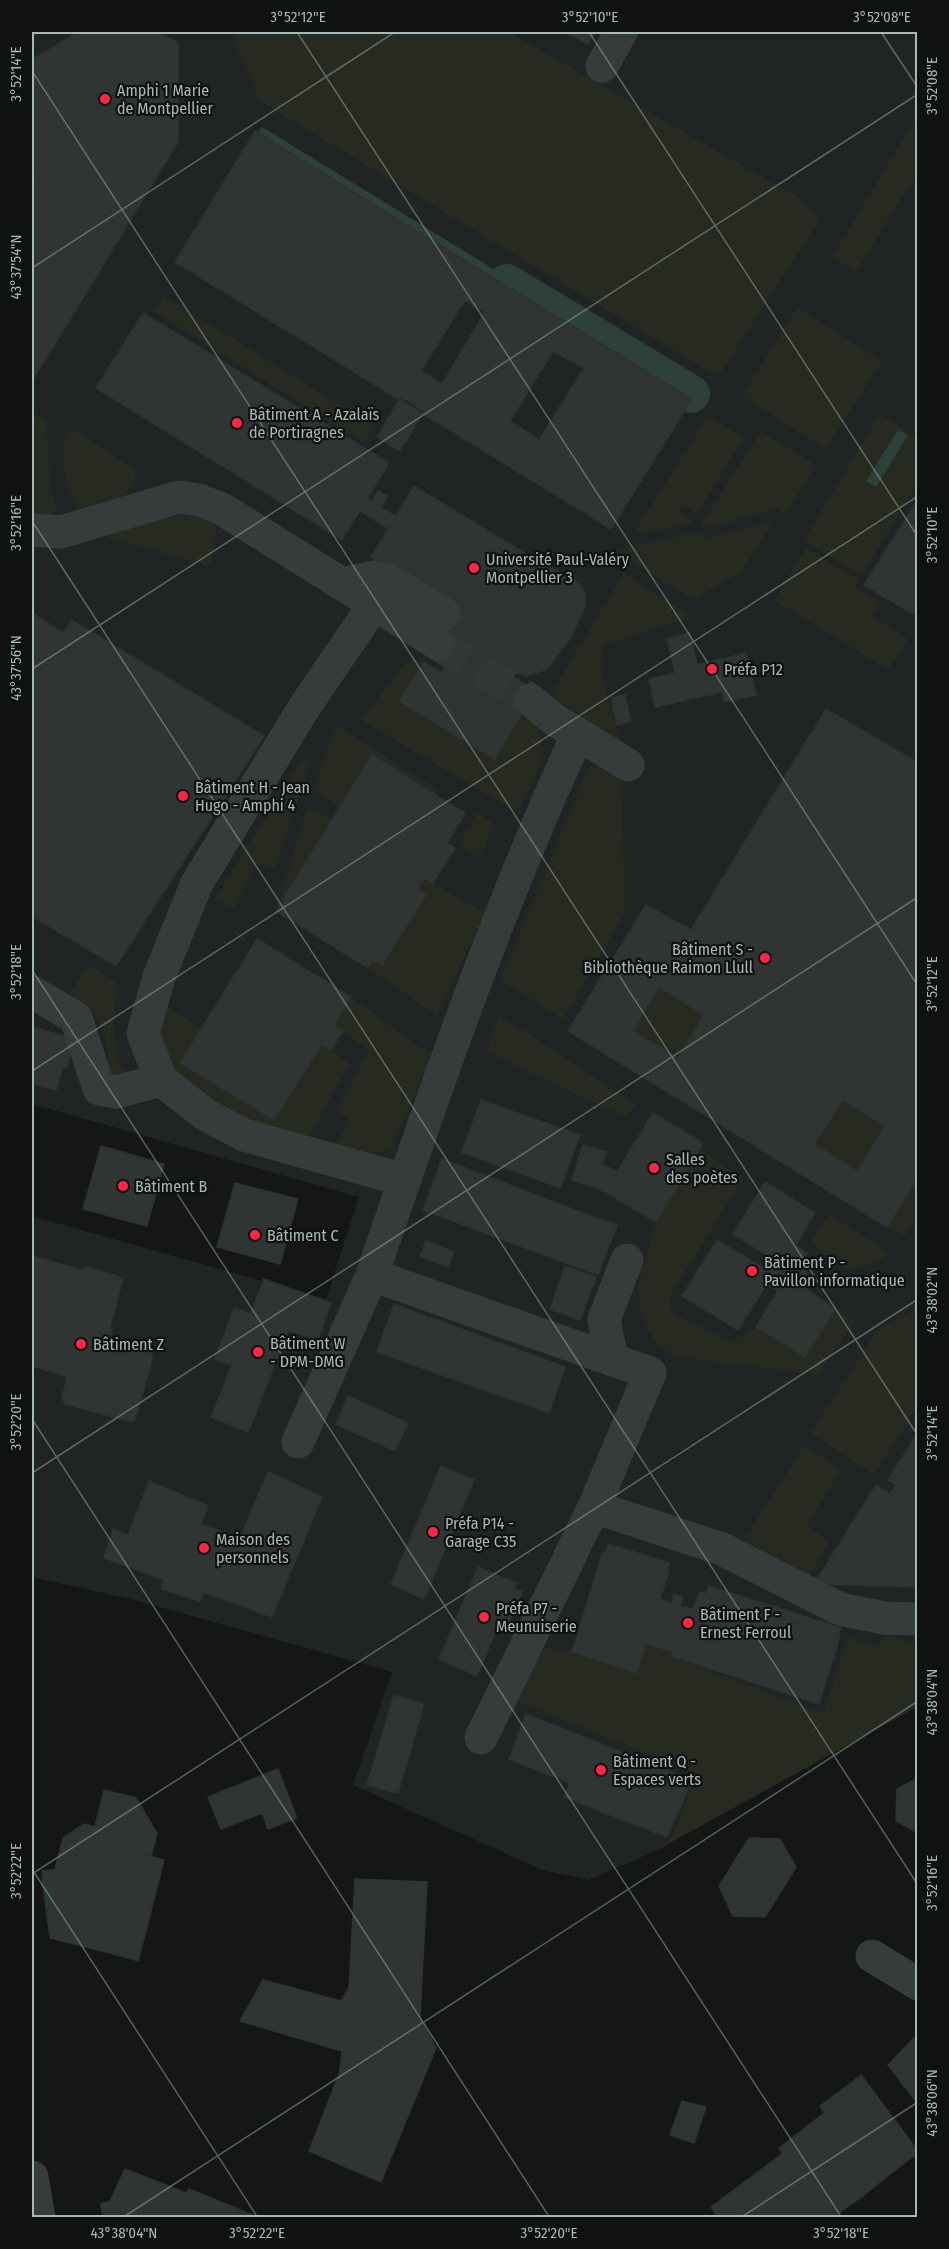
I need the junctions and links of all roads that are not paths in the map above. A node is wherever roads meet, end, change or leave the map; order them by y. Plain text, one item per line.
1 (621, 32) edge
2 (602, 66) dead end
3 (32, 530) edge
4 (342, 584) junction
5 (374, 605) junction
6 (530, 700) tunnel mouth
7 (578, 734) junction
8 (628, 765) dead end
9 (32, 992) edge
10 (161, 1080) junction
11 (404, 1180) junction
12 (627, 1260) dead end
13 (372, 1275) junction
14 (612, 1360) junction
15 (298, 1442) dead end
16 (594, 1507) junction
17 (918, 1619) edge
18 (481, 1738) dead end
19 (872, 1956) dead end
20 (918, 1984) edge
21 (32, 2177) edge
22 (39, 2217) edge

1 - 2 street
3 - 4 street
4 - 5 street
4 - 5 street
5 - 10 street
6 - 7 street
7 - 8 street
7 - 11 street
9 - 10 street
10 - 11 street
11 - 13 street
12 - 14 street
13 - 14 street
13 - 15 street
14 - 16 street
16 - 17 street
16 - 18 street
19 - 20 street
21 - 22 street

